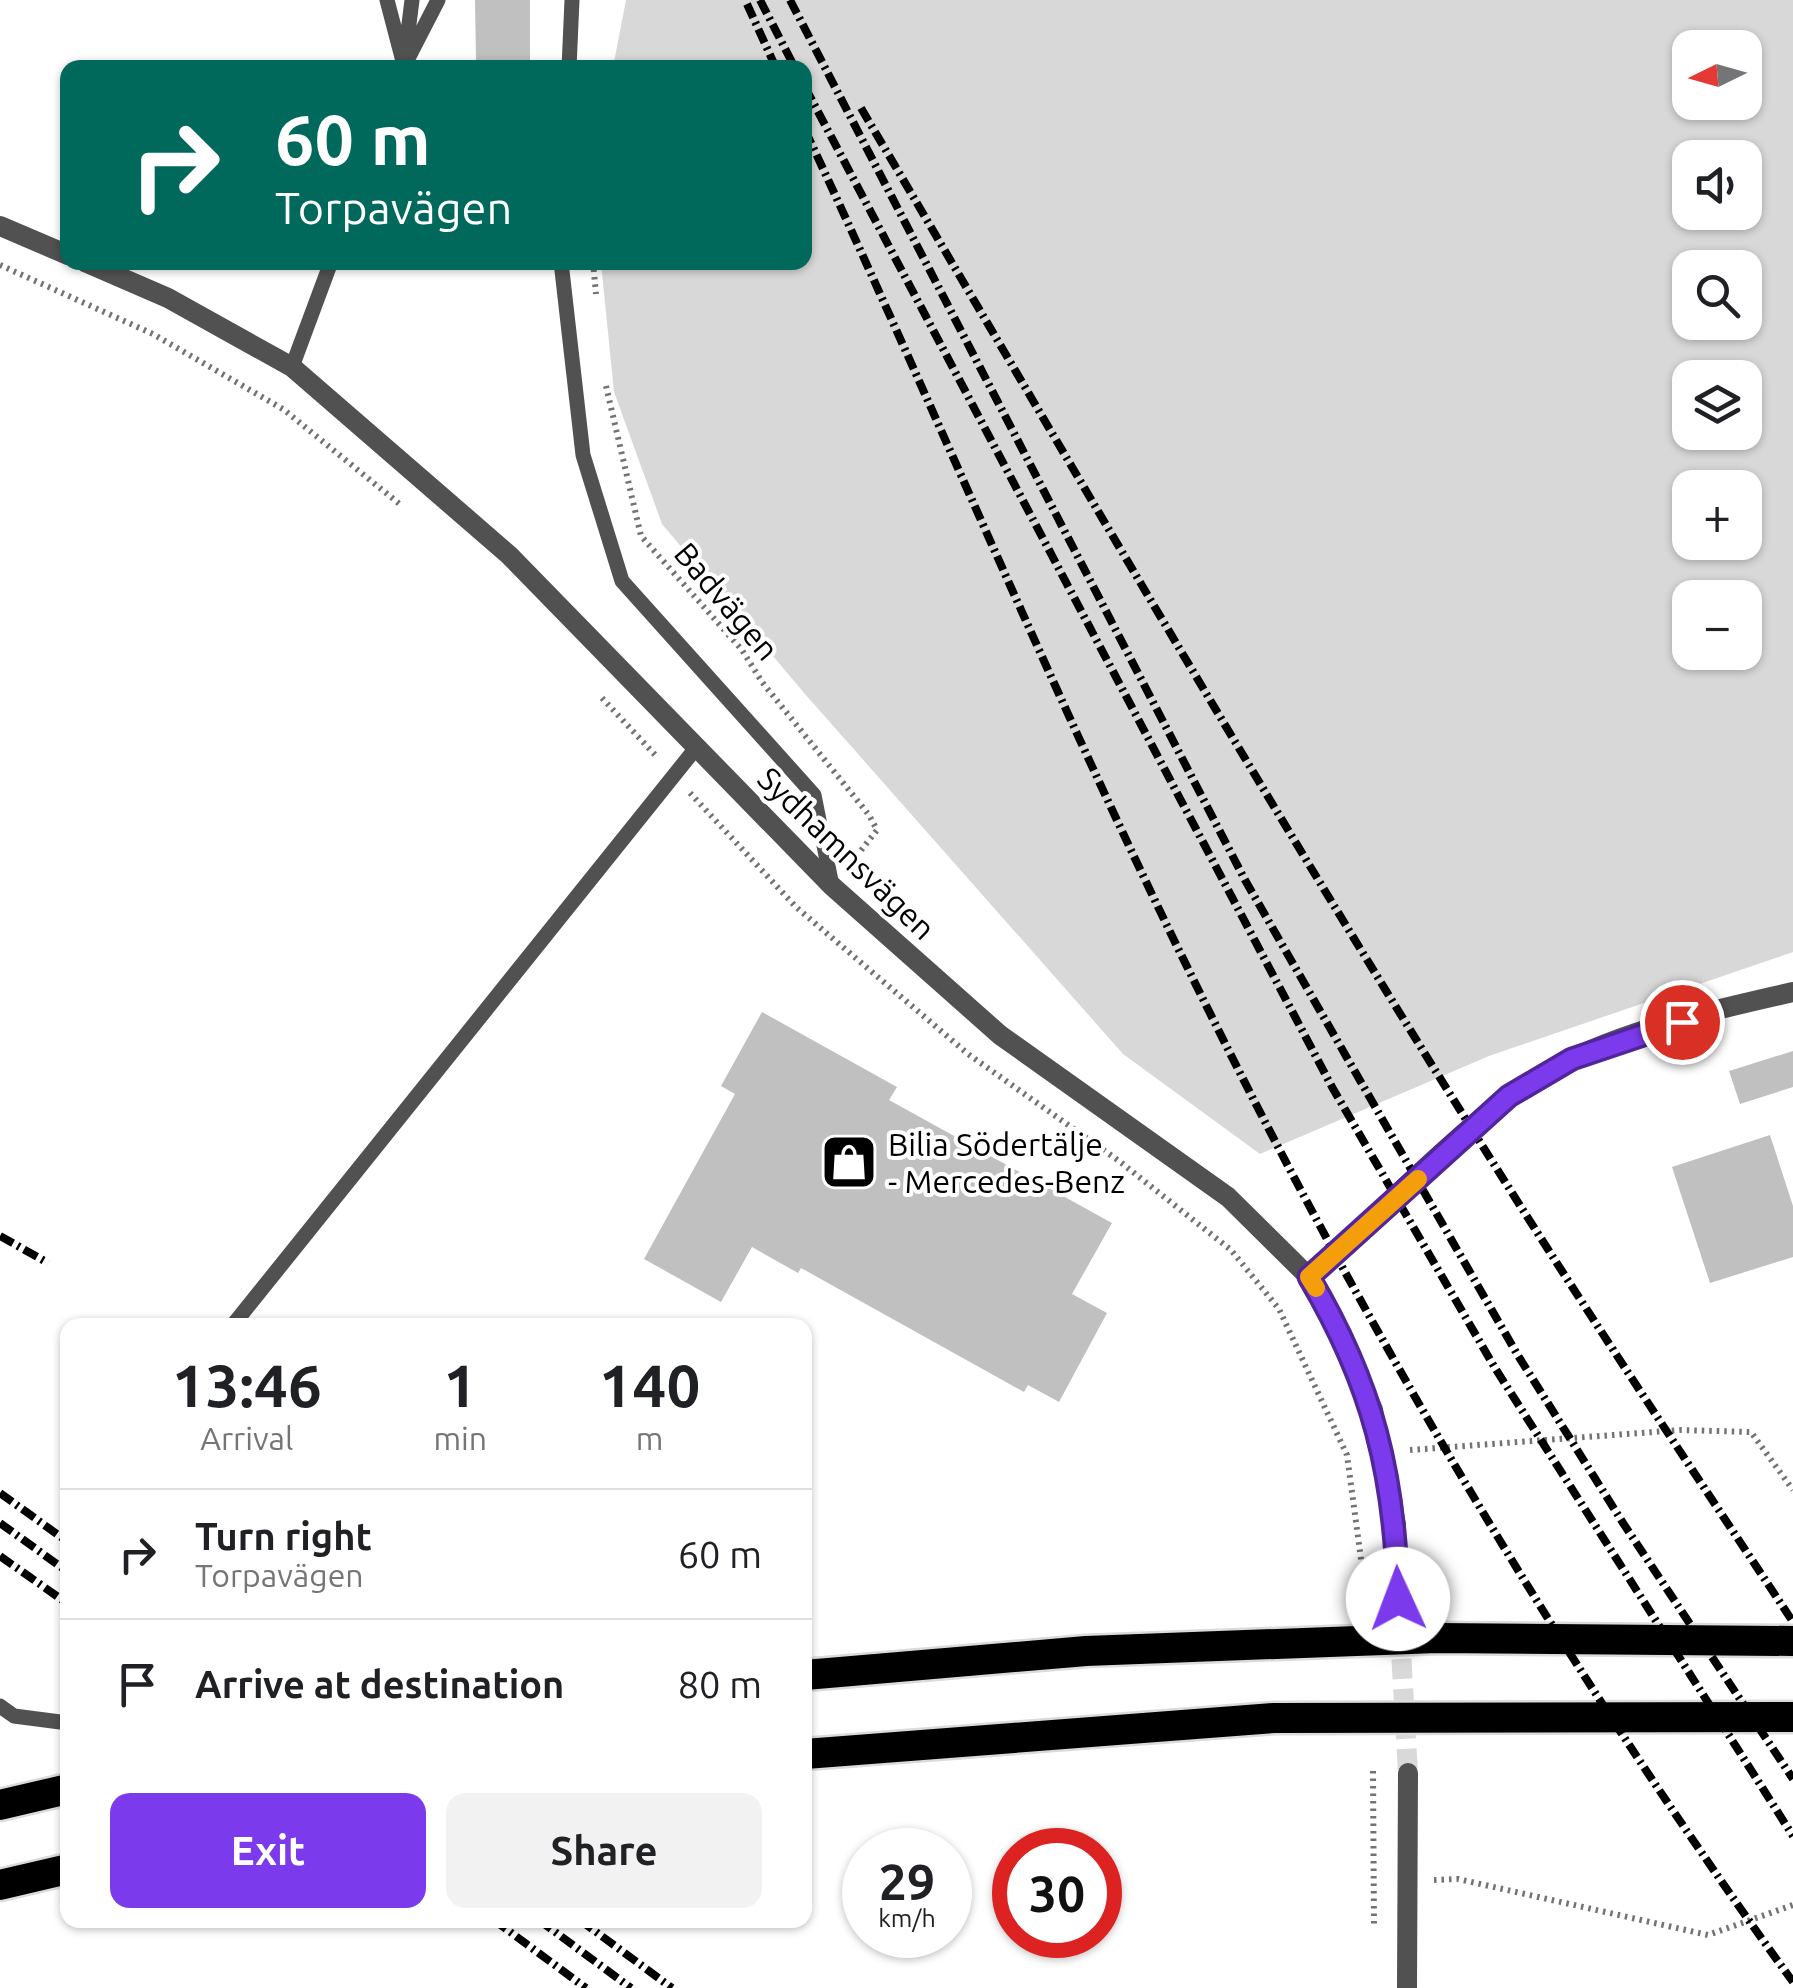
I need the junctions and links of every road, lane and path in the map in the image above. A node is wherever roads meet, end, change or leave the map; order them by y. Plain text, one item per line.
1 (388, 0) edge
2 (412, 0) edge
3 (438, 0) edge
4 (572, 0) edge
5 (402, 60) edge
6 (404, 60) edge
7 (406, 60) edge
8 (568, 60) edge
9 (0, 226) edge
10 (60, 252) edge
11 (0, 265) edge
12 (103, 270) edge
13 (327, 270) edge
14 (562, 270) edge
15 (593, 270) edge
16 (596, 300) dead end
17 (292, 367) junction
18 (604, 376) dead end
19 (404, 508) dead end
20 (597, 693) dead end
21 (696, 748) junction
22 (674, 776) junction
23 (832, 886) junction
24 (808, 918) junction
25 (1793, 992) edge
26 (1309, 1277) junction
27 (239, 1318) edge
28 (1384, 1452) junction
29 (1793, 1490) edge
30 (1398, 1599) tunnel mouth
31 (1366, 1600) dead end
32 (1793, 1641) edge
33 (812, 1675) edge
34 (0, 1706) edge
35 (1793, 1717) edge
36 (60, 1722) edge
37 (812, 1753) edge
38 (1372, 1771) dead end
39 (1408, 1773) tunnel mouth
40 (60, 1791) edge
41 (0, 1805) edge
42 (60, 1871) edge
43 (1408, 1881) junction
44 (1373, 1883) junction
45 (0, 1885) edge
46 (1793, 1904) edge
47 (1374, 1934) dead end
48 (1407, 1988) edge

1 - 5 lane
2 - 6 lane
3 - 7 lane
4 - 8 lane
9 - 10 street
11 - 19 path
12 - 17 street, Sydhamnsvägen
13 - 17 lane
14 - 23 lane
15 - 16 path
17 - 21 street, Sydhamnsvägen
18 - 23 path, Badvägen
20 - 22 path
21 - 22 lane
21 - 23 street, Sydhamnsvägen
22 - 24 path
22 - 27 lane
23 - 24 path, Badvägen
23 - 26 street, Sydhamnsvägen
24 - 31 path
25 - 26 street
26 - 28 street, Sydhamnsvägen
28 - 29 path
28 - 30 street, Sydhamnsvägen
32 - 33 highway
34 - 36 lane
35 - 37 highway
38 - 44 path
39 - 43 street
40 - 41 highway
42 - 45 highway
43 - 44 path
43 - 46 path
43 - 48 street
44 - 47 path

